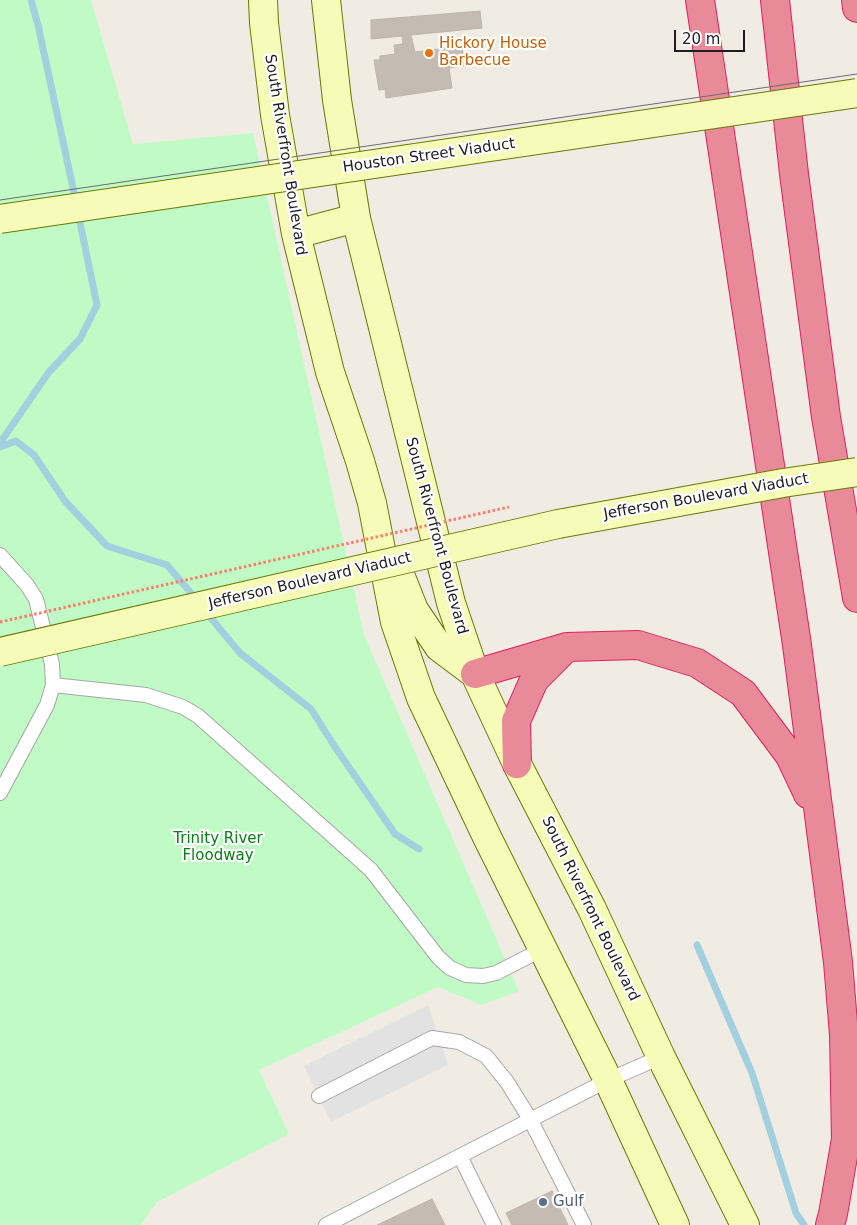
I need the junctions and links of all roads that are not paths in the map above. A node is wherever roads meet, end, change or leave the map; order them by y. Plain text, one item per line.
1 (263, 0) edge
2 (326, 0) edge
3 (700, 0) edge
4 (775, 0) edge
5 (856, 0) edge
6 (857, 8) edge
7 (857, 93) edge
8 (356, 218) junction
9 (0, 219) edge
10 (296, 234) junction
11 (857, 472) edge
12 (372, 503) junction
13 (0, 555) edge
14 (857, 598) edge
15 (567, 647) junction
16 (0, 652) edge
17 (475, 674) junction
18 (54, 685) junction
19 (517, 764) junction
20 (0, 793) edge
21 (819, 818) junction
22 (543, 949) junction
23 (661, 1057) junction
24 (608, 1080) junction
25 (319, 1096) dead end
26 (530, 1119) junction
27 (460, 1156) junction
28 (326, 1225) edge
29 (494, 1225) edge
30 (584, 1225) edge
31 (675, 1225) edge
32 (745, 1225) edge
33 (830, 1225) edge

1 - 10 main road, South Riverfront Boulevard
2 - 8 main road, South Riverfront Boulevard
3 - 21 highway
4 - 14 highway
5 - 6 highway
7 - 9 main road, Houston Street Viaduct, bridge
8 - 10 main road
8 - 17 main road, South Riverfront Boulevard
10 - 12 main road, South Riverfront Boulevard
11 - 16 main road, Jefferson Boulevard Viaduct, bridge
12 - 17 main road
12 - 22 main road, South Riverfront Boulevard
13 - 18 lane
15 - 17 highway
15 - 19 highway
15 - 21 highway
17 - 19 main road, South Riverfront Boulevard
18 - 20 lane
18 - 22 lane
19 - 23 main road, South Riverfront Boulevard
21 - 33 highway
22 - 24 main road, South Riverfront Boulevard
23 - 24 lane
23 - 32 main road, South Riverfront Boulevard
24 - 26 lane
24 - 31 main road, South Riverfront Boulevard
25 - 26 lane
26 - 27 lane
26 - 30 lane
27 - 28 lane
27 - 29 lane

